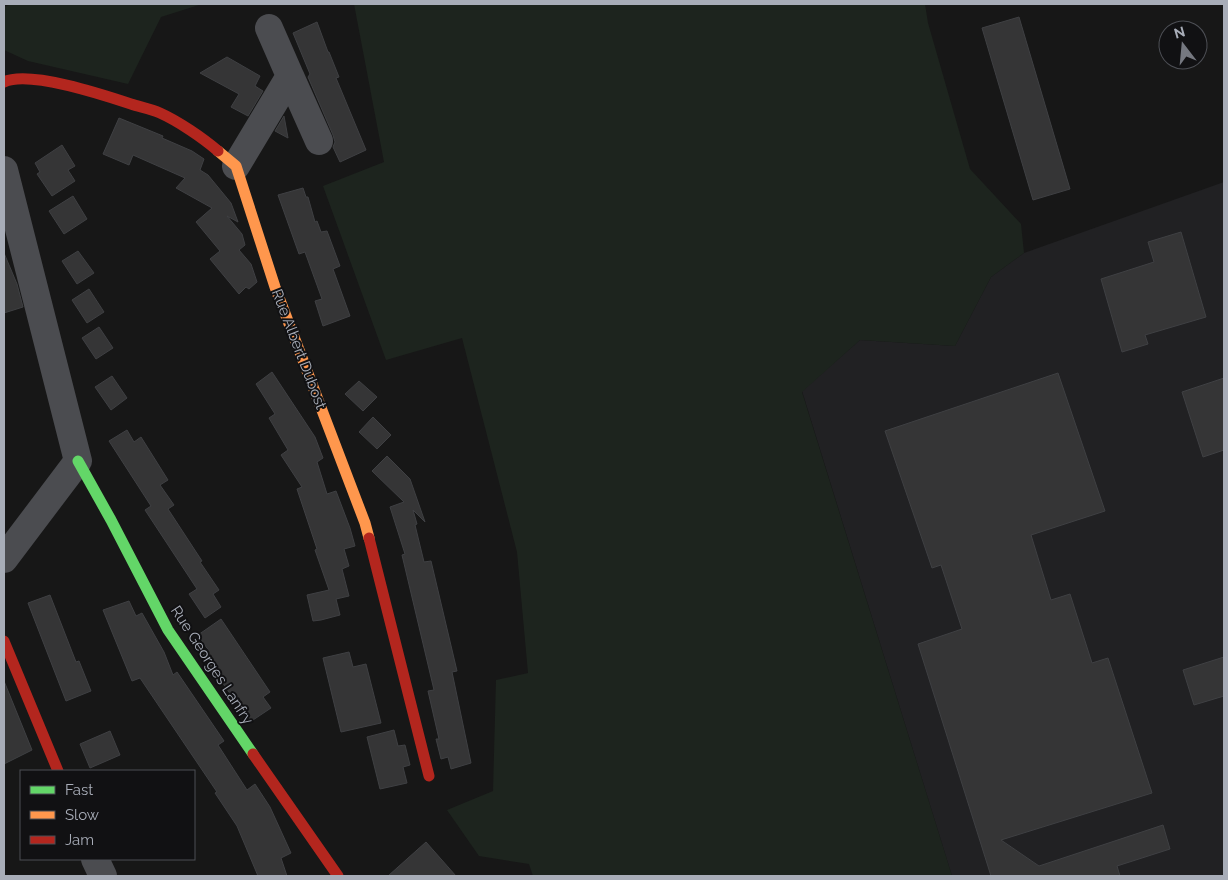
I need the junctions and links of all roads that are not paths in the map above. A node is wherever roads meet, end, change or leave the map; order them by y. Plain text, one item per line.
1 (269, 28) dead end
2 (290, 76) junction
3 (4, 82) edge
4 (319, 141) dead end
5 (236, 166) junction
6 (4, 170) edge
7 (78, 461) junction
8 (4, 560) edge
9 (4, 641) edge
10 (58, 770) edge
11 (429, 776) dead end
12 (95, 860) edge
13 (103, 876) edge
14 (338, 876) edge

1 - 2 street
2 - 4 street
2 - 5 street
3 - 5 street
5 - 11 street, Rue Albert Dubost
6 - 7 street
7 - 8 street
7 - 14 street, Rue Georges Lanfry
9 - 10 street
12 - 13 street

